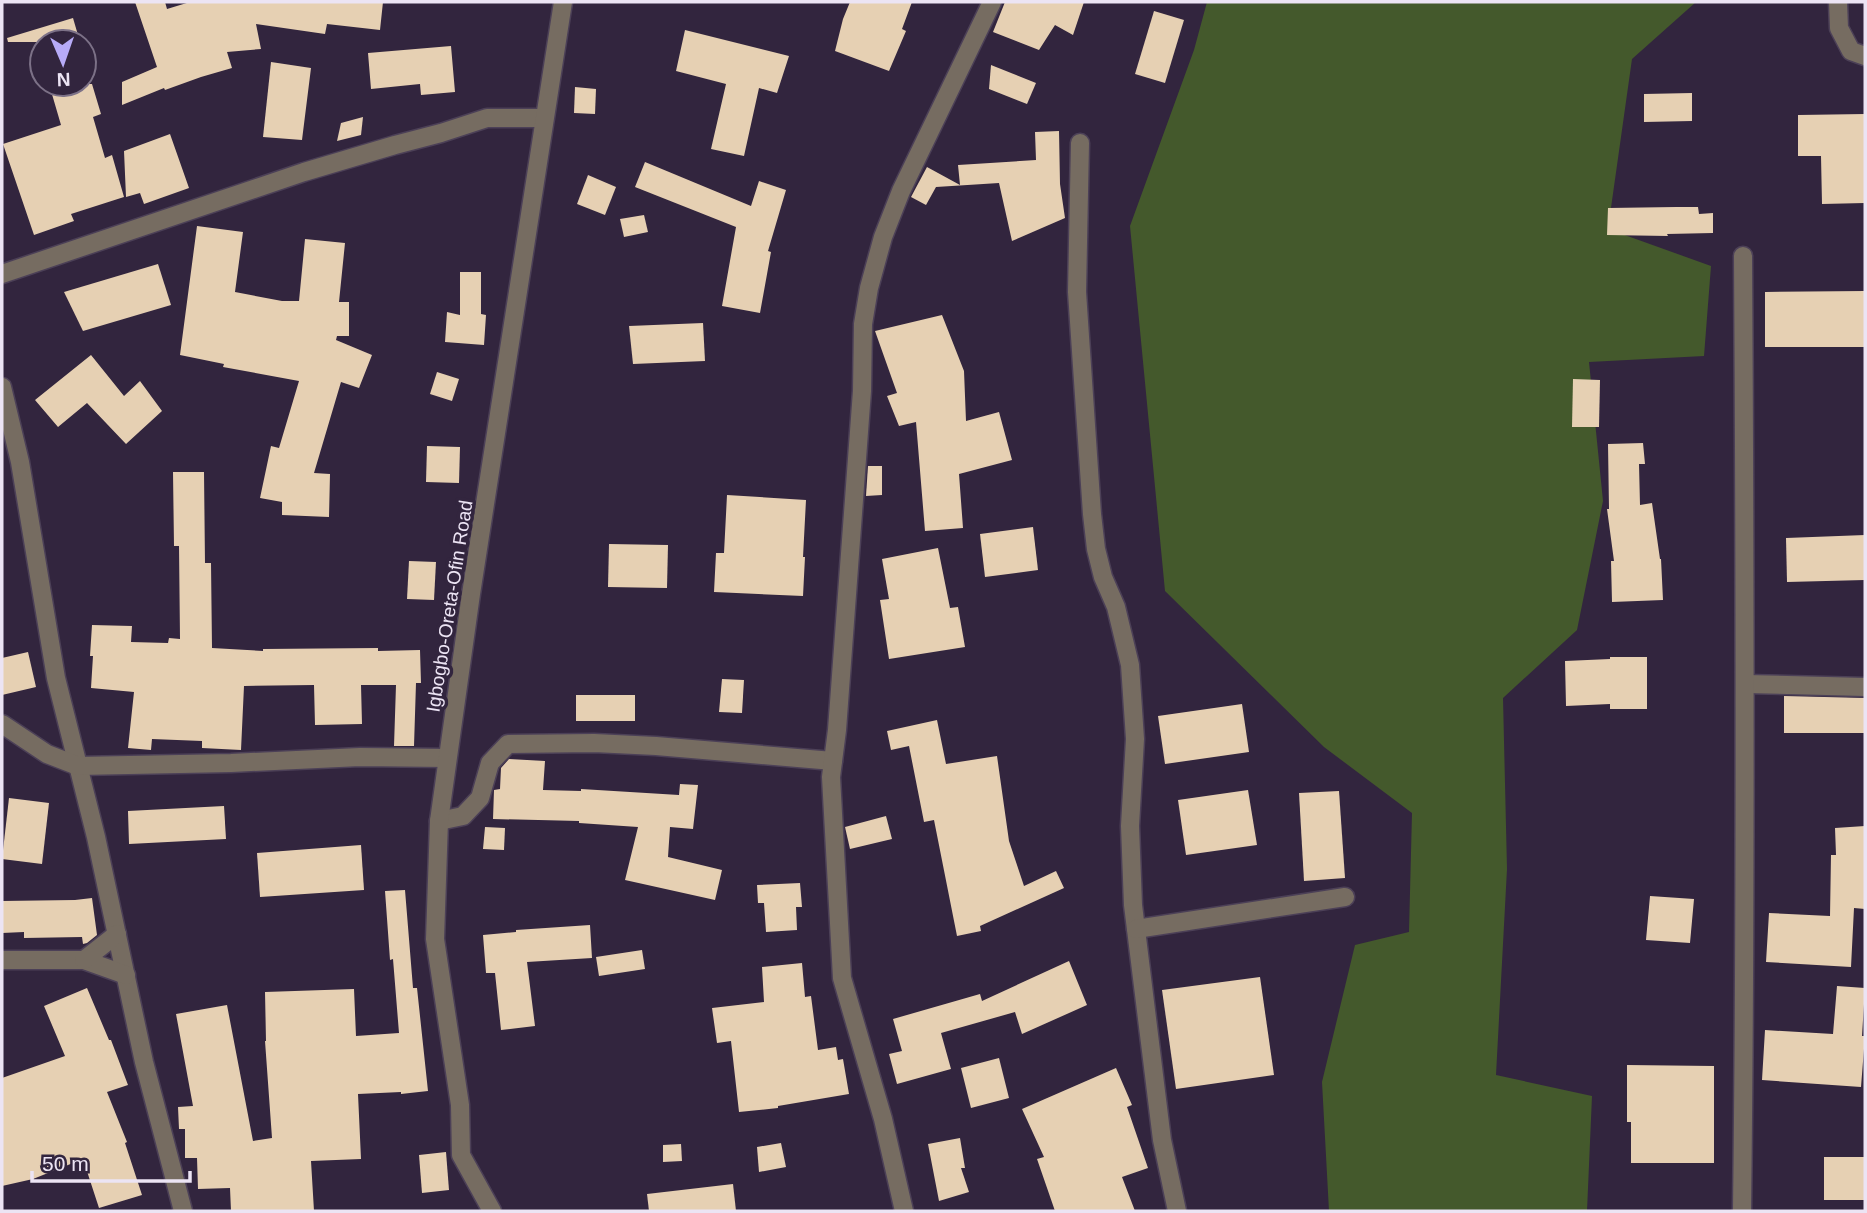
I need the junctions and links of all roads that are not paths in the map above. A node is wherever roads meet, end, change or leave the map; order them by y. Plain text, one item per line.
1 (563, 2) edge
2 (992, 2) edge
3 (1838, 2) edge
4 (1865, 56) edge
5 (544, 118) junction
6 (1080, 143) dead end
7 (1743, 256) dead end
8 (2, 274) edge
9 (2, 387) edge
10 (1746, 684) junction
11 (1865, 687) edge
12 (2, 724) edge
13 (447, 758) junction
14 (833, 761) junction
15 (78, 766) junction
16 (439, 821) junction
17 (1345, 897) dead end
18 (1136, 929) junction
19 (117, 934) junction
20 (2, 960) edge
21 (84, 960) junction
22 (125, 975) junction
23 (183, 1211) edge
24 (492, 1211) edge
25 (904, 1211) edge
26 (1177, 1211) edge
27 (1742, 1211) edge

1 - 5 street, Igbogbo-Oreta-Ofin Road
2 - 14 street
3 - 4 street
5 - 8 street
5 - 13 street, Igbogbo-Oreta-Ofin Road
6 - 18 street
7 - 10 street
9 - 15 street
10 - 11 street
10 - 27 street
12 - 15 street
13 - 15 street
13 - 16 street, Igbogbo-Oreta-Ofin Road
14 - 16 street
14 - 25 street
15 - 19 street
16 - 24 street, Igbogbo-Oreta-Ofin Road
17 - 18 street
18 - 26 street
19 - 21 street
19 - 22 street
20 - 21 street
21 - 22 street
22 - 23 street

